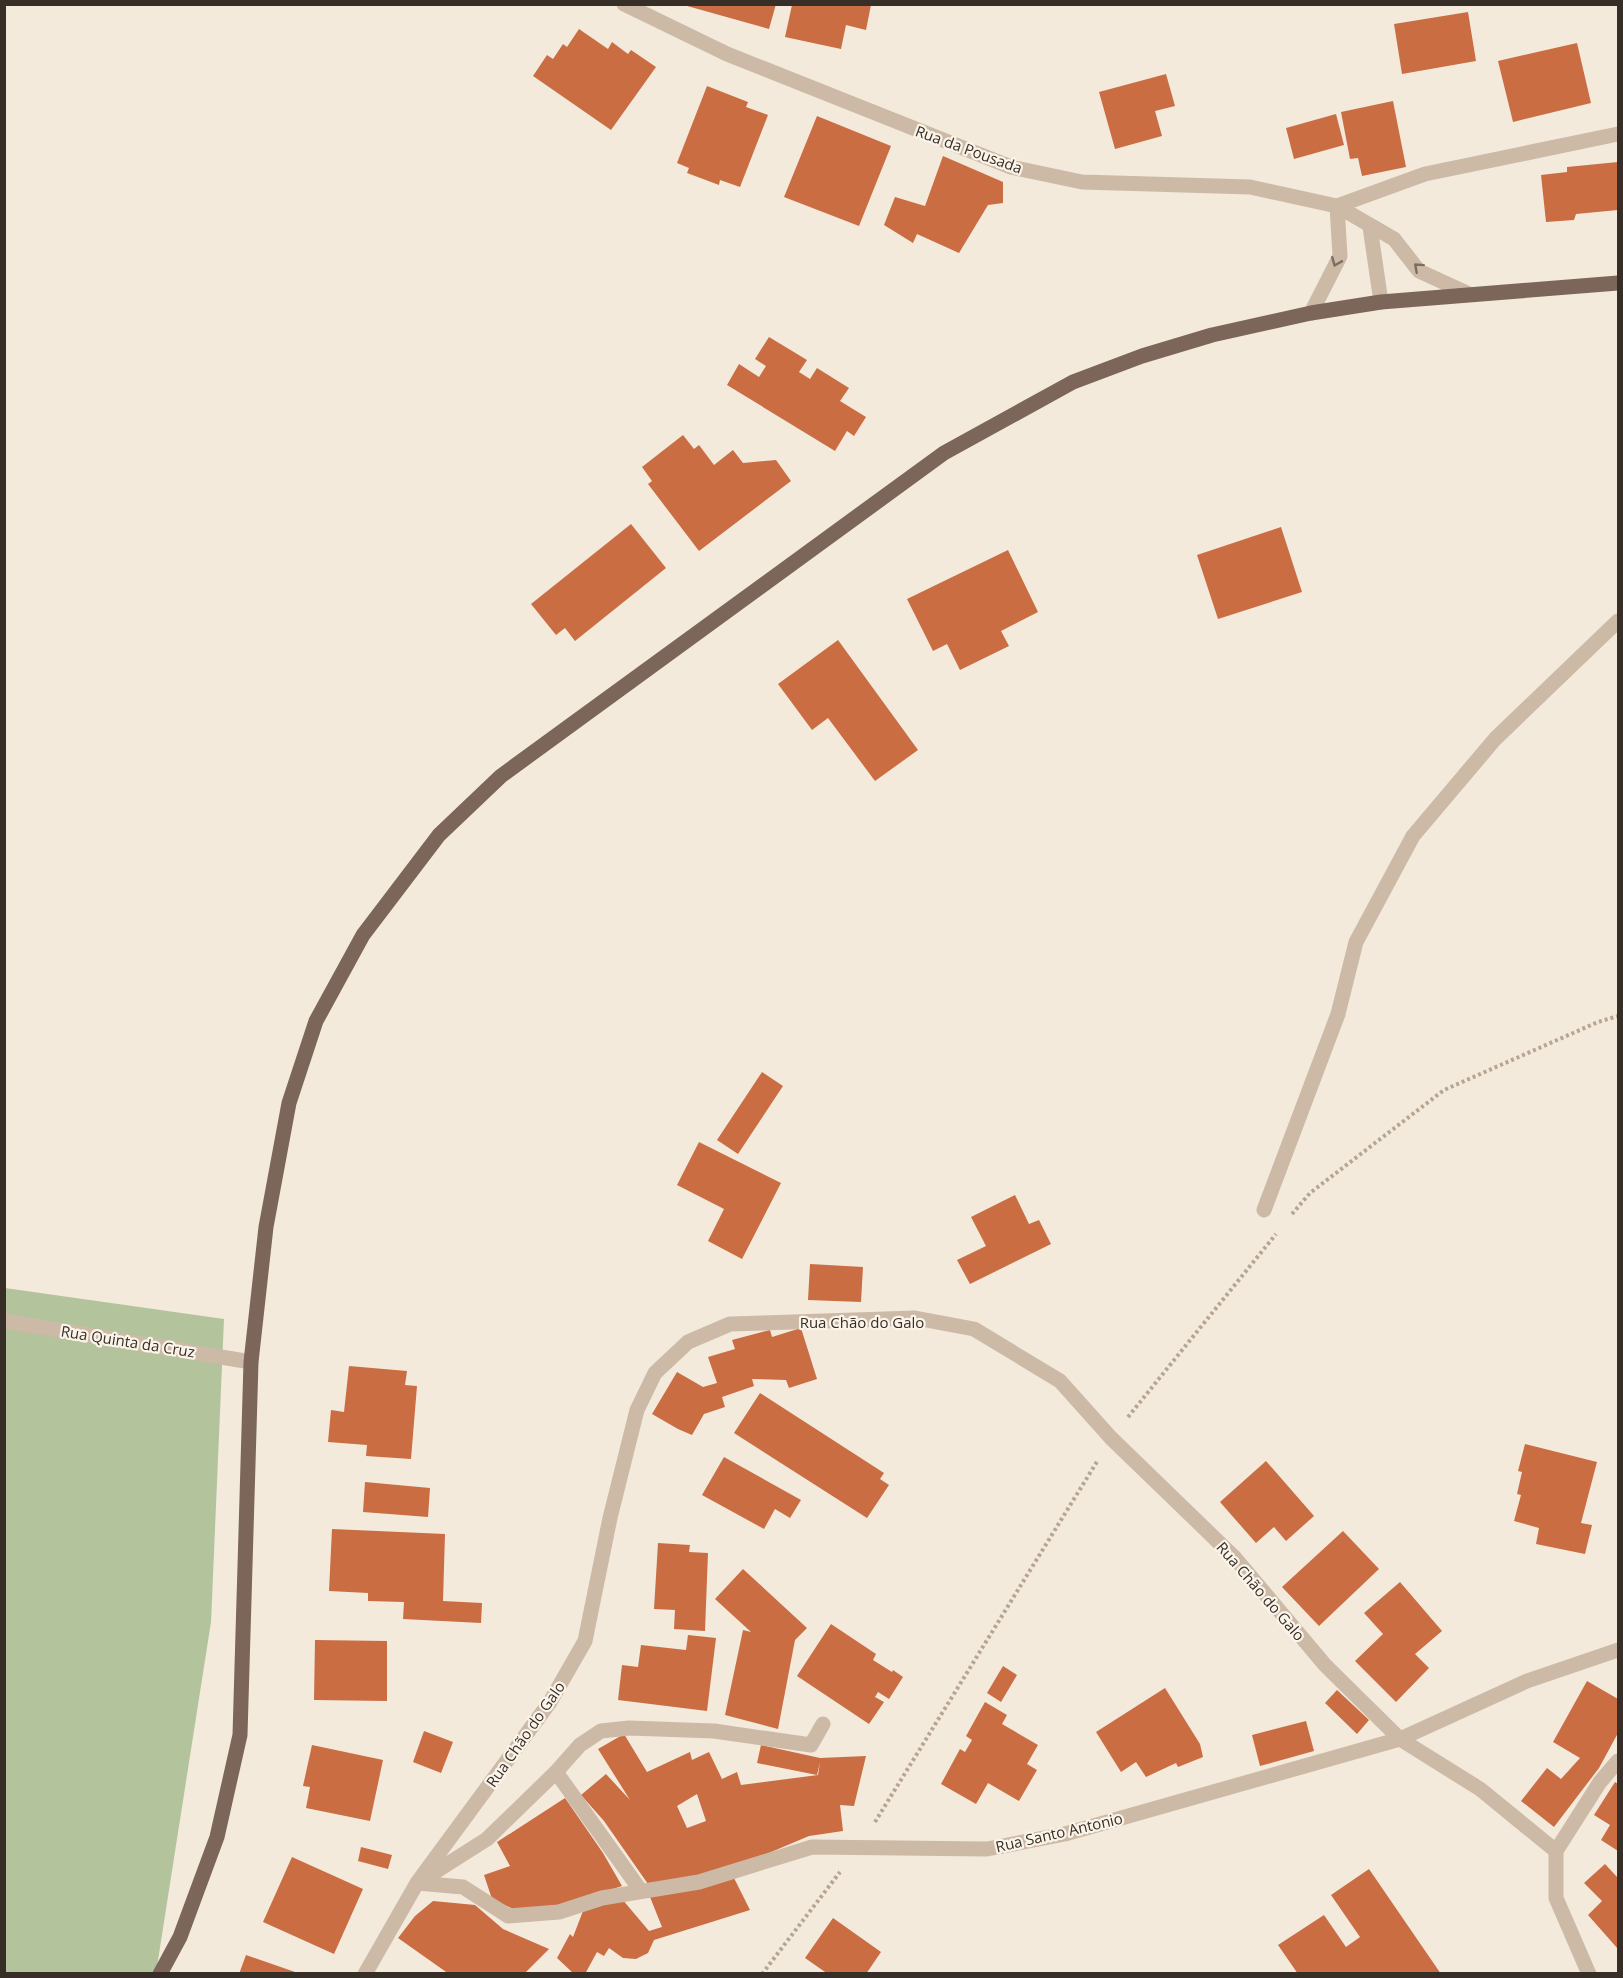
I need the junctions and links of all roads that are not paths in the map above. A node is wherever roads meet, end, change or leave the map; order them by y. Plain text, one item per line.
1 (624, 4) edge
2 (1618, 134) edge
3 (1337, 206) junction
4 (1370, 227) junction
5 (1618, 283) edge
6 (1469, 294) junction
7 (1381, 302) junction
8 (1311, 313) junction
9 (1618, 621) edge
10 (1264, 1210) dead end
11 (4, 1321) edge
12 (251, 1362) junction
13 (1618, 1650) edge
14 (823, 1724) dead end
15 (1400, 1739) junction
16 (1618, 1761) edge
17 (556, 1772) junction
18 (1556, 1851) junction
19 (417, 1883) junction
20 (641, 1891) junction
21 (160, 1974) edge
22 (365, 1974) edge
23 (1589, 1974) edge

1 - 3 street, Rua da Pousada
2 - 3 street
3 - 4 street
3 -> 8 street
6 -> 4 street
4 - 7 street
5 - 6 main road
6 - 7 main road
7 - 8 main road
8 - 12 main road
9 - 10 street
11 - 12 street, Rua Quinta da Cruz
12 - 21 main road
13 - 15 street, Rua Santo Antonio
14 - 17 street
15 - 18 street, Rua Chão do Galo
15 - 19 street, Rua Chão do Galo
15 - 20 street, Rua Santo Antonio
16 - 18 street
17 - 19 street
17 - 20 street
18 - 23 street
19 - 20 street, Rua Santo Antonio
19 - 22 street, Rua Chão do Galo

